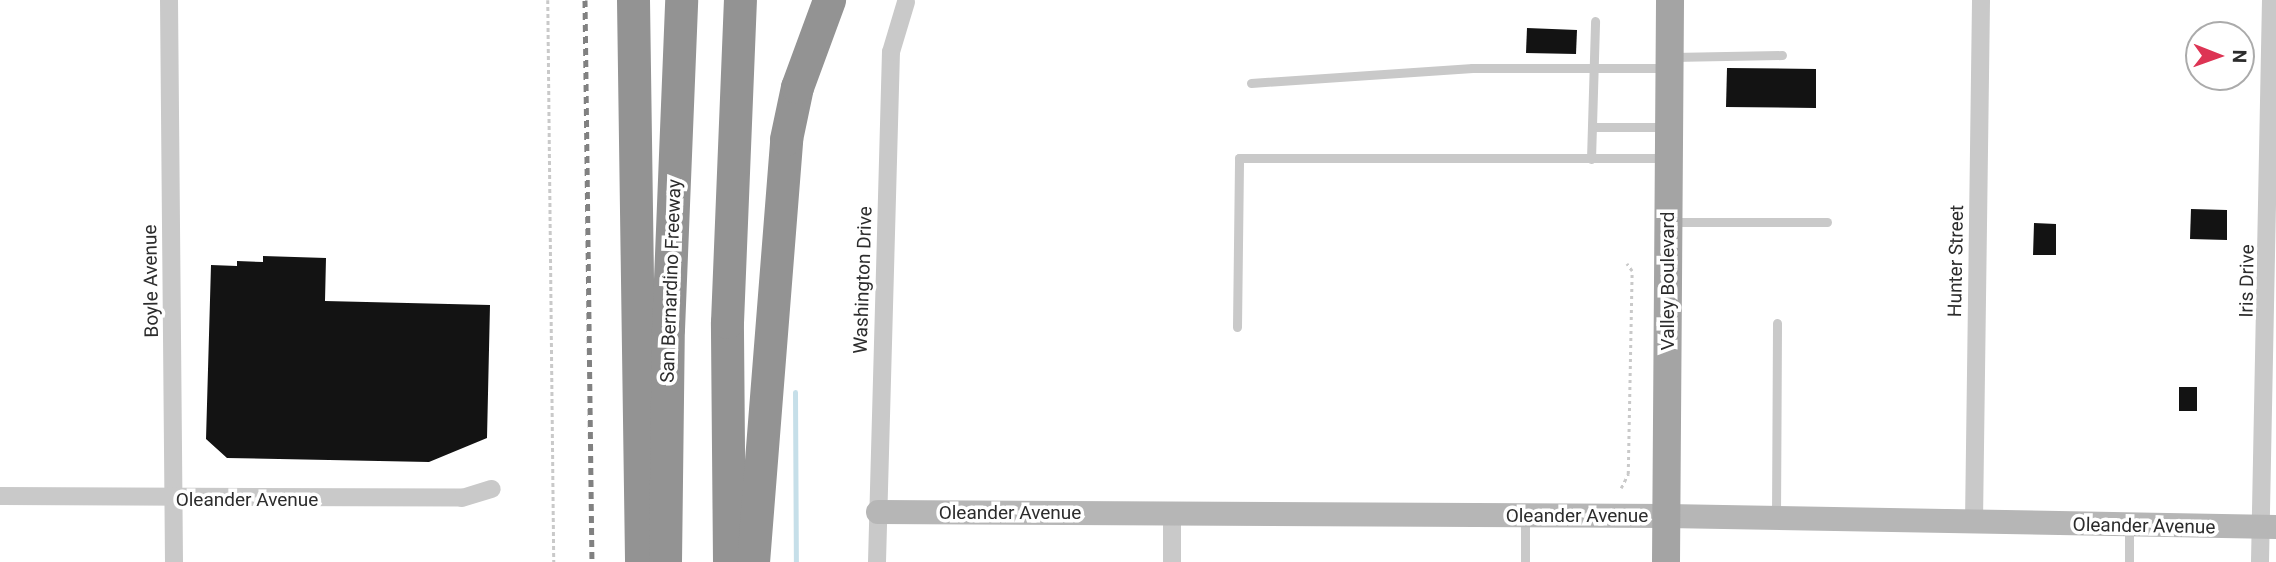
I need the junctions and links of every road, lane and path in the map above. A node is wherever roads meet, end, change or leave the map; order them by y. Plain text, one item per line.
1 (169, 0) edge
2 (548, 0) edge
3 (633, 0) edge
4 (681, 0) edge
5 (740, 0) edge
6 (829, 0) edge
7 (1670, 0) edge
8 (1980, 0) edge
9 (2271, 0) edge
10 (906, 2) edge
11 (1595, 21) dead end
12 (1782, 55) dead end
13 (1670, 62) junction
14 (1595, 68) junction
15 (1251, 83) dead end
16 (1592, 127) junction
17 (1670, 127) junction
18 (2273, 131) edge
19 (1669, 158) junction
20 (1591, 159) junction
21 (1669, 222) junction
22 (1827, 222) dead end
23 (1627, 264) dead end
24 (1777, 323) dead end
25 (1237, 327) dead end
26 (2272, 327) edge
27 (1621, 488) dead end
28 (492, 489) dead end
29 (0, 496) edge
30 (175, 500) junction
31 (878, 512) junction
32 (1172, 513) junction
33 (1525, 516) junction
34 (1667, 516) junction
35 (1776, 519) junction
36 (1974, 522) junction
37 (2129, 526) junction
38 (2269, 527) edge
39 (174, 562) edge
40 (554, 562) edge
41 (641, 562) edge
42 (665, 562) edge
43 (729, 562) edge
44 (753, 562) edge
45 (877, 562) edge
46 (1172, 562) edge
47 (1525, 562) edge
48 (1666, 562) edge
49 (2129, 562) edge
50 (2260, 562) edge

1 - 30 street, Boyle Avenue
2 - 40 path
3 - 41 highway
4 - 42 highway, San Bernardino Freeway
5 - 43 highway
6 - 44 highway
7 - 13 main road, Valley Boulevard
8 - 36 street, Hunter Street
9 - 18 street, Iris Drive
10 - 31 street, Washington Drive
11 - 14 lane
12 - 13 lane
13 - 14 lane
13 - 17 main road, Valley Boulevard
14 - 15 lane
14 - 16 lane
16 - 17 lane
16 - 20 lane
17 - 19 main road, Valley Boulevard
18 - 26 street, Iris Drive
19 - 20 lane
19 - 21 main road, Valley Boulevard
20 - 25 lane
21 - 22 lane
21 - 34 main road, Valley Boulevard
23 - 27 path
24 - 35 lane
26 - 38 street, Iris Drive
28 - 30 street, Oleander Avenue
29 - 30 street, Oleander Avenue
30 - 39 street, Boyle Avenue
31 - 32 street, Oleander Avenue
31 - 45 street, Washington Drive
32 - 33 street, Oleander Avenue
32 - 46 street
33 - 34 street, Oleander Avenue
33 - 47 lane
34 - 35 street, Oleander Avenue
34 - 48 main road, Valley Boulevard
35 - 36 street, Oleander Avenue
36 - 37 street, Oleander Avenue
37 - 38 street, Oleander Avenue
37 - 49 lane
38 - 50 street, Iris Drive

